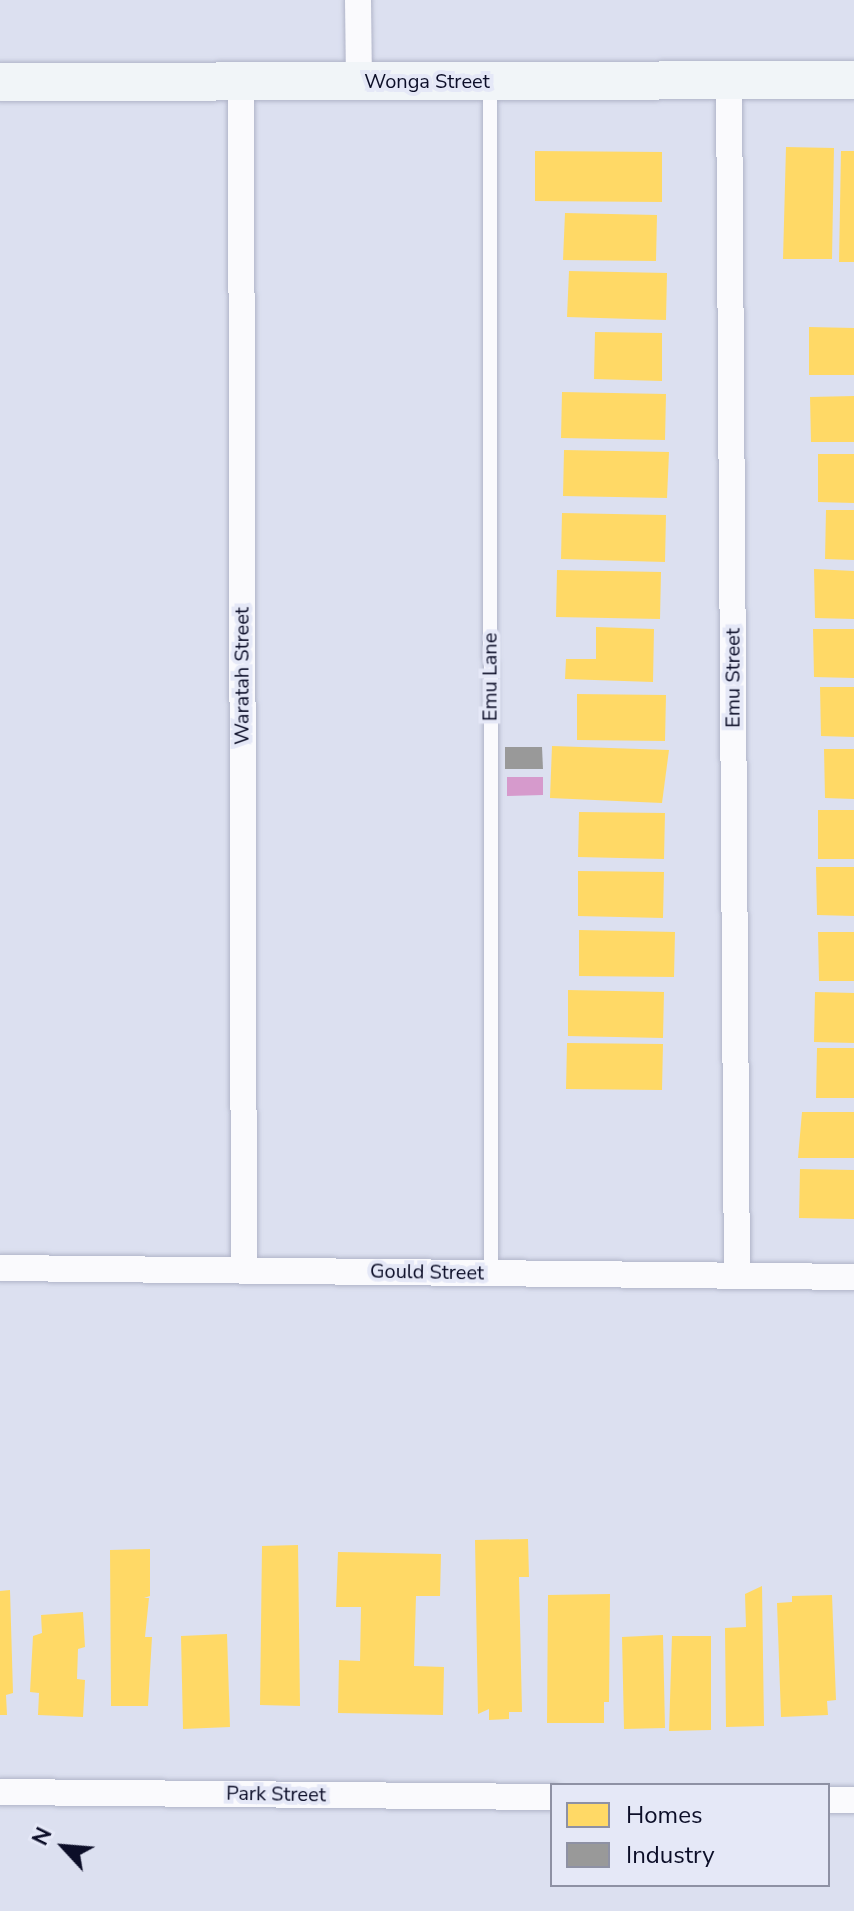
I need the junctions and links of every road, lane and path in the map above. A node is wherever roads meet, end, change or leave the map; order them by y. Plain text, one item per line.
1 (358, 0) edge
2 (729, 80) junction
3 (854, 80) edge
4 (490, 81) junction
5 (0, 82) edge
6 (241, 82) junction
7 (359, 82) junction
8 (0, 1268) edge
9 (244, 1270) junction
10 (491, 1273) junction
11 (737, 1275) junction
12 (854, 1277) edge
13 (0, 1792) edge
14 (550, 1797) edge
15 (830, 1800) edge
16 (854, 1800) edge

1 - 7 street
2 - 3 street, Wonga Street
2 - 4 street, Wonga Street
2 - 11 street, Emu Street
4 - 7 street, Wonga Street
4 - 10 lane, Emu Lane
5 - 6 street, Wonga Street
6 - 7 street, Wonga Street
6 - 9 street, Waratah Street
8 - 9 street, Gould Street
9 - 10 street, Gould Street
10 - 11 street, Gould Street
11 - 12 street, Gould Street
13 - 14 street, Park Street
15 - 16 street

